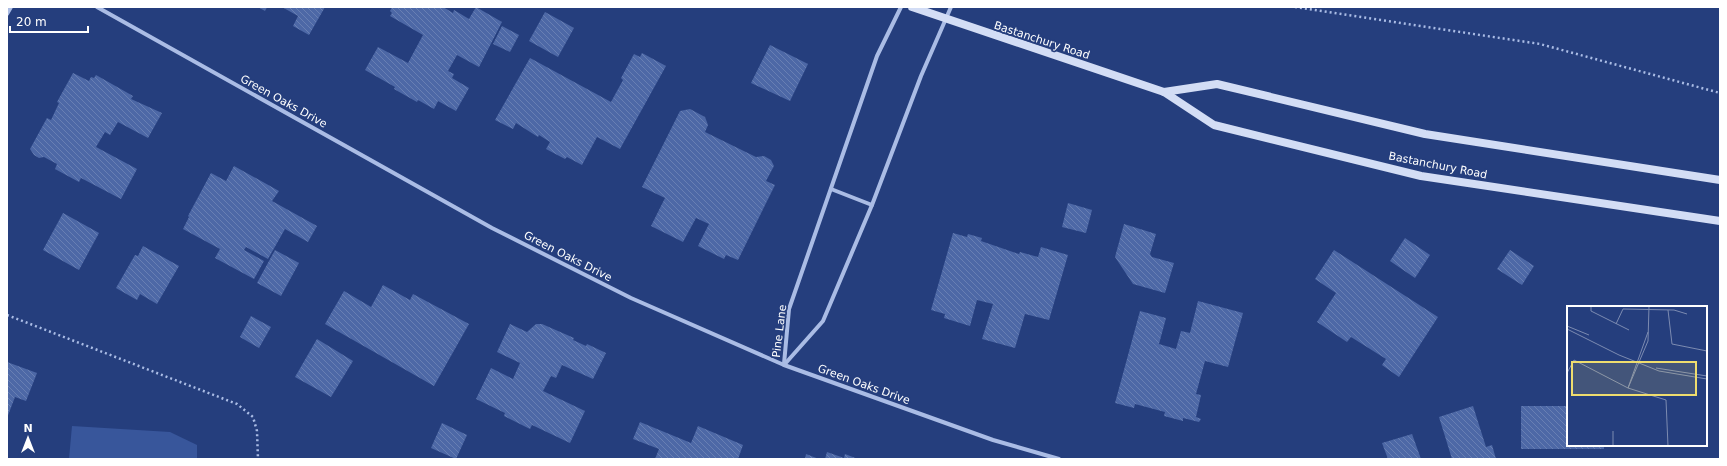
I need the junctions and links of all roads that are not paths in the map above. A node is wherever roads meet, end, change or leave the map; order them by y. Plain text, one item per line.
1 (11, 7) edge
2 (97, 7) edge
3 (901, 7) edge
4 (912, 7) edge
5 (951, 7) edge
6 (7, 14) edge
7 (946, 20) junction
8 (1164, 92) junction
9 (1720, 180) edge
10 (831, 189) junction
11 (872, 205) junction
12 (1720, 221) edge
13 (784, 365) junction
14 (1059, 459) edge

1 - 6 street
2 - 13 street, Green Oaks Drive
3 - 10 street, Pine Lane
4 - 7 main road, Bastanchury Road
5 - 7 street, Pine Lane
7 - 8 main road, Bastanchury Road
7 - 11 street, Pine Lane
8 - 9 main road, Bastanchury Road
8 - 12 main road, Bastanchury Road
10 - 11 street
10 - 13 street, Pine Lane
11 - 13 street, Pine Lane
13 - 14 street, Green Oaks Drive

